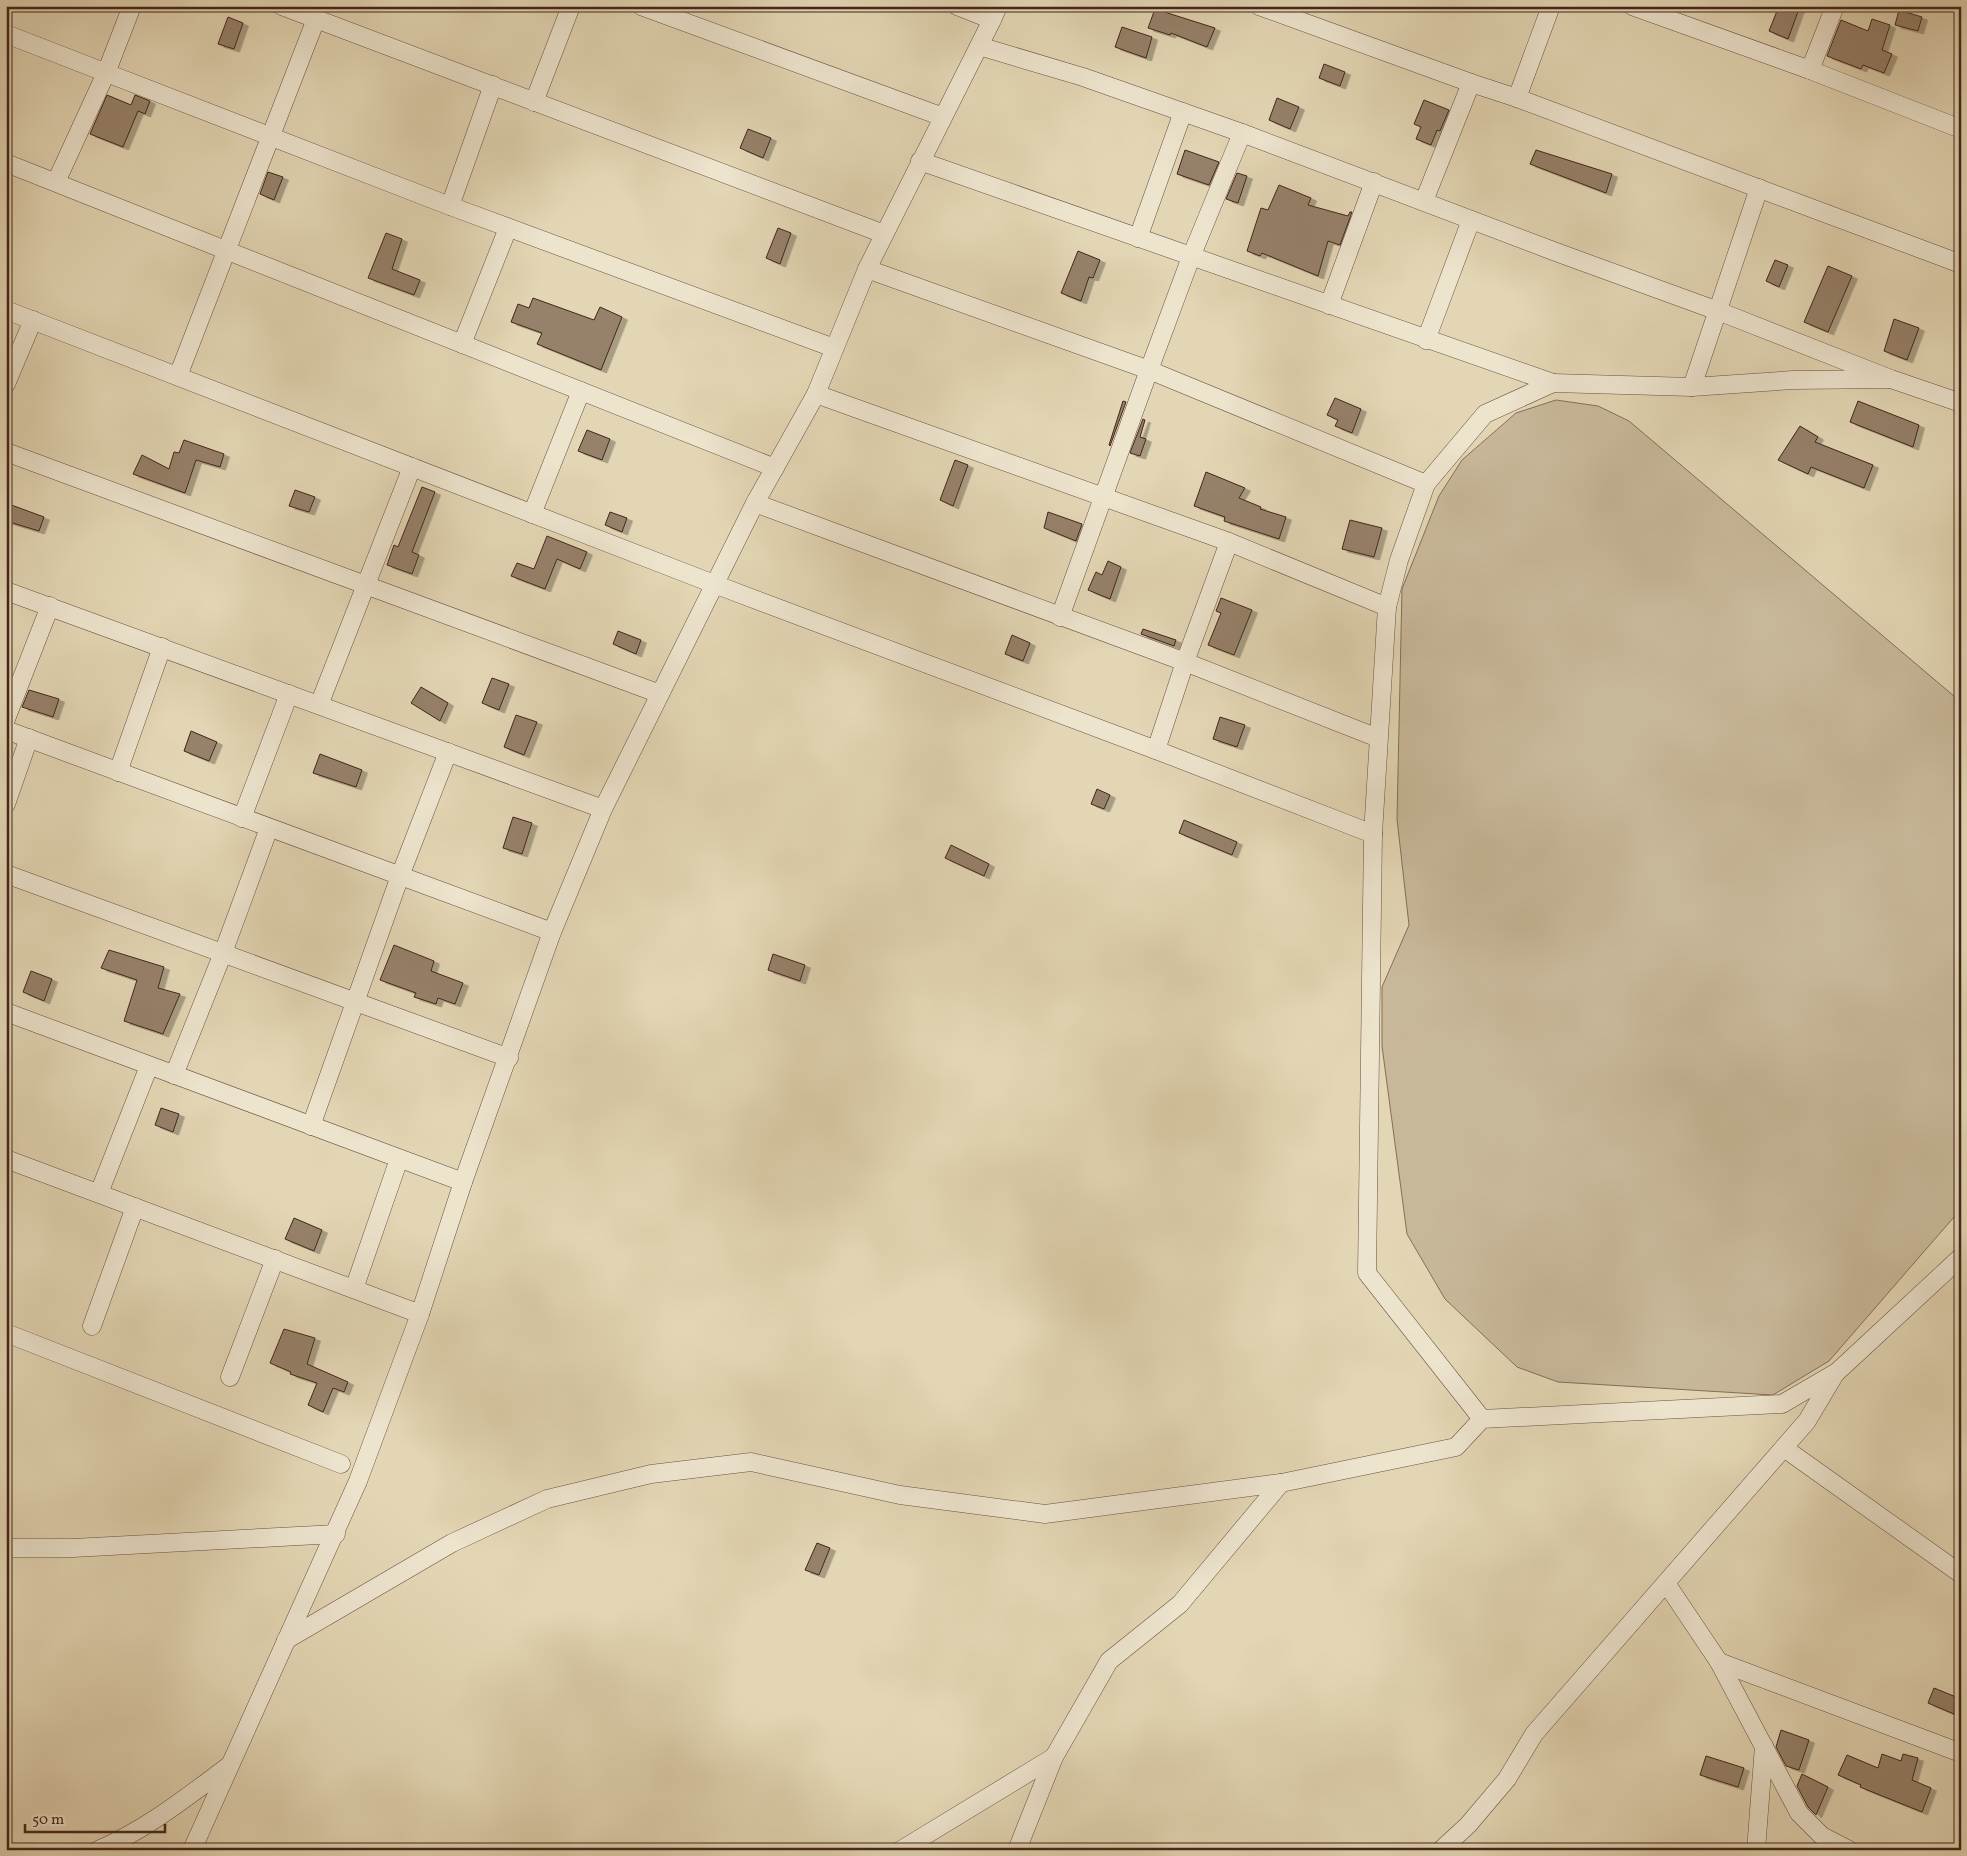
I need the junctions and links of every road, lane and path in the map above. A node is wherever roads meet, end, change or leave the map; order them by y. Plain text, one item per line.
1 (132, 6) edge
2 (282, 6) edge
3 (570, 6) edge
4 (641, 6) edge
5 (957, 6) edge
6 (1259, 6) edge
7 (1551, 6) edge
8 (1632, 6) edge
9 (1835, 6) edge
10 (995, 13) edge
11 (316, 19) junction
12 (6, 34) edge
13 (979, 46) junction
14 (1810, 70) junction
15 (106, 72) junction
16 (1471, 83) junction
17 (493, 85) junction
18 (1517, 98) junction
19 (534, 102) junction
20 (1183, 112) junction
21 (943, 117) junction
22 (1961, 129) edge
23 (1242, 133) junction
24 (271, 136) junction
25 (920, 161) junction
26 (6, 163) edge
27 (56, 182) junction
28 (1374, 182) junction
29 (1759, 188) junction
30 (1424, 201) junction
31 (450, 206) junction
32 (1471, 220) junction
33 (508, 228) junction
34 (884, 234) junction
35 (1138, 238) junction
36 (228, 250) junction
37 (1192, 257) junction
38 (1961, 264) edge
39 (867, 269) junction
40 (1329, 305) junction
41 (6, 310) edge
42 (1718, 311) junction
43 (33, 320) junction
44 (1426, 340) junction
45 (462, 344) junction
46 (834, 348) junction
47 (1149, 370) junction
48 (178, 376) junction
49 (1891, 379) junction
50 (1553, 383) junction
51 (6, 384) edge
52 (1692, 387) junction
53 (581, 391) junction
54 (816, 394) junction
55 (1960, 400) edge
56 (6, 452) edge
57 (412, 467) junction
58 (776, 468) junction
59 (1426, 484) junction
60 (1104, 498) junction
61 (755, 503) junction
62 (532, 514) junction
63 (1229, 542) junction
64 (714, 584) junction
65 (366, 585) junction
66 (6, 591) edge
67 (50, 606) junction
68 (1387, 607) junction
69 (1060, 617) junction
70 (162, 648) junction
71 (1185, 662) junction
72 (289, 694) junction
73 (660, 694) junction
74 (319, 705) junction
75 (6, 719) edge
76 (6, 730) edge
77 (29, 738) junction
78 (1378, 738) junction
79 (1156, 750) junction
80 (448, 752) junction
81 (118, 772) junction
82 (6, 804) edge
83 (603, 809) junction
84 (242, 818) junction
85 (268, 828) junction
86 (1373, 834) junction
87 (6, 874) edge
88 (400, 876) junction
89 (552, 932) junction
90 (223, 953) junction
91 (356, 1002) junction
92 (6, 1012) edge
93 (509, 1058) junction
94 (149, 1066) junction
95 (174, 1075) junction
96 (311, 1126) junction
97 (6, 1159) edge
98 (399, 1159) junction
99 (463, 1182) junction
100 (99, 1193) junction
101 (135, 1207) junction
102 (1961, 1257) edge
103 (275, 1259) junction
104 (354, 1289) junction
105 (420, 1314) junction
106 (92, 1326) dead end
107 (6, 1333) edge
108 (1837, 1372) junction
109 (230, 1377) dead end
110 (1482, 1419) junction
111 (1784, 1448) junction
112 (341, 1464) dead end
113 (1281, 1482) junction
114 (336, 1534) junction
115 (6, 1548) edge
116 (1961, 1574) edge
117 (1666, 1583) junction
118 (286, 1640) junction
119 (1719, 1662) junction
120 (1764, 1746) junction
121 (1961, 1753) edge
122 (1054, 1757) junction
123 (231, 1764) junction
124 (98, 1850) edge
125 (192, 1850) edge
126 (901, 1850) edge
127 (1017, 1850) edge
128 (1441, 1850) edge
129 (1756, 1850) edge
130 (1849, 1850) edge

1 - 15 street
2 - 11 street
3 - 19 street
4 - 21 street
5 - 10 street
6 - 16 street
7 - 18 street
8 - 14 street
9 - 14 street
10 - 13 street
11 - 17 street
11 - 24 street
12 - 15 street
13 - 20 street
13 - 21 street
14 - 22 street
15 - 24 street
15 - 27 street
16 - 18 street
16 - 30 street
17 - 19 street
17 - 31 street
18 - 29 street
19 - 34 street
20 - 23 street
20 - 35 street
21 - 25 street
23 - 28 street
23 - 37 street
24 - 31 street
24 - 36 street
25 - 34 street
25 - 35 street
26 - 27 street
27 - 36 street
28 - 30 street
28 - 40 street
29 - 38 street
29 - 42 street
30 - 32 street
31 - 33 street
32 - 42 street
32 - 44 street
33 - 45 street
33 - 46 street
34 - 39 street
35 - 37 street
36 - 45 street
36 - 48 street
37 - 40 street
37 - 47 street
39 - 46 street
39 - 47 street
40 - 44 street
41 - 43 street
42 - 49 street
42 - 52 street
43 - 48 street
43 - 51 street
44 - 50 street
45 - 53 street
46 - 54 street
47 - 59 street
47 - 60 street
48 - 57 street
49 - 52 street
49 - 55 street
50 - 52 street
50 - 59 street
53 - 58 street
53 - 62 street
54 - 58 street
54 - 60 street
56 - 65 street
57 - 62 street
57 - 65 street
58 - 61 street
59 - 68 street
60 - 63 street
60 - 69 street
61 - 64 street
61 - 69 street
62 - 64 street
63 - 68 street
63 - 71 street
64 - 73 street
64 - 79 street
65 - 73 street
65 - 74 street
66 - 67 street
67 - 70 street
67 - 75 street
68 - 78 street
69 - 71 street
70 - 72 street
70 - 81 street
71 - 78 street
71 - 79 street
72 - 74 street
72 - 84 street
73 - 83 street
74 - 80 street
76 - 77 street
77 - 81 street
77 - 82 street
78 - 86 street
79 - 86 street
80 - 83 street
80 - 88 street
81 - 84 street
83 - 89 street
84 - 85 street
85 - 88 street
85 - 90 street
86 - 110 street
87 - 90 street
88 - 89 street
88 - 91 street
89 - 93 street
90 - 91 street
90 - 95 street
91 - 93 street
91 - 96 street
92 - 94 street
93 - 99 street
94 - 95 street
94 - 100 street
95 - 96 street
96 - 98 street
97 - 100 street
98 - 99 street
98 - 104 street
99 - 105 street
100 - 101 street
101 - 103 street
101 - 106 street
102 - 108 street
103 - 104 street
103 - 109 street
104 - 105 street
105 - 114 street
107 - 112 street
108 - 110 street
108 - 111 street
110 - 113 street
111 - 116 street
111 - 117 street
113 - 118 street
113 - 122 street
114 - 115 street
114 - 118 street
117 - 119 street
117 - 128 street
118 - 123 street
119 - 120 street
119 - 121 street
120 - 129 street
120 - 130 street
122 - 126 street
122 - 127 street
123 - 124 street
123 - 125 street

